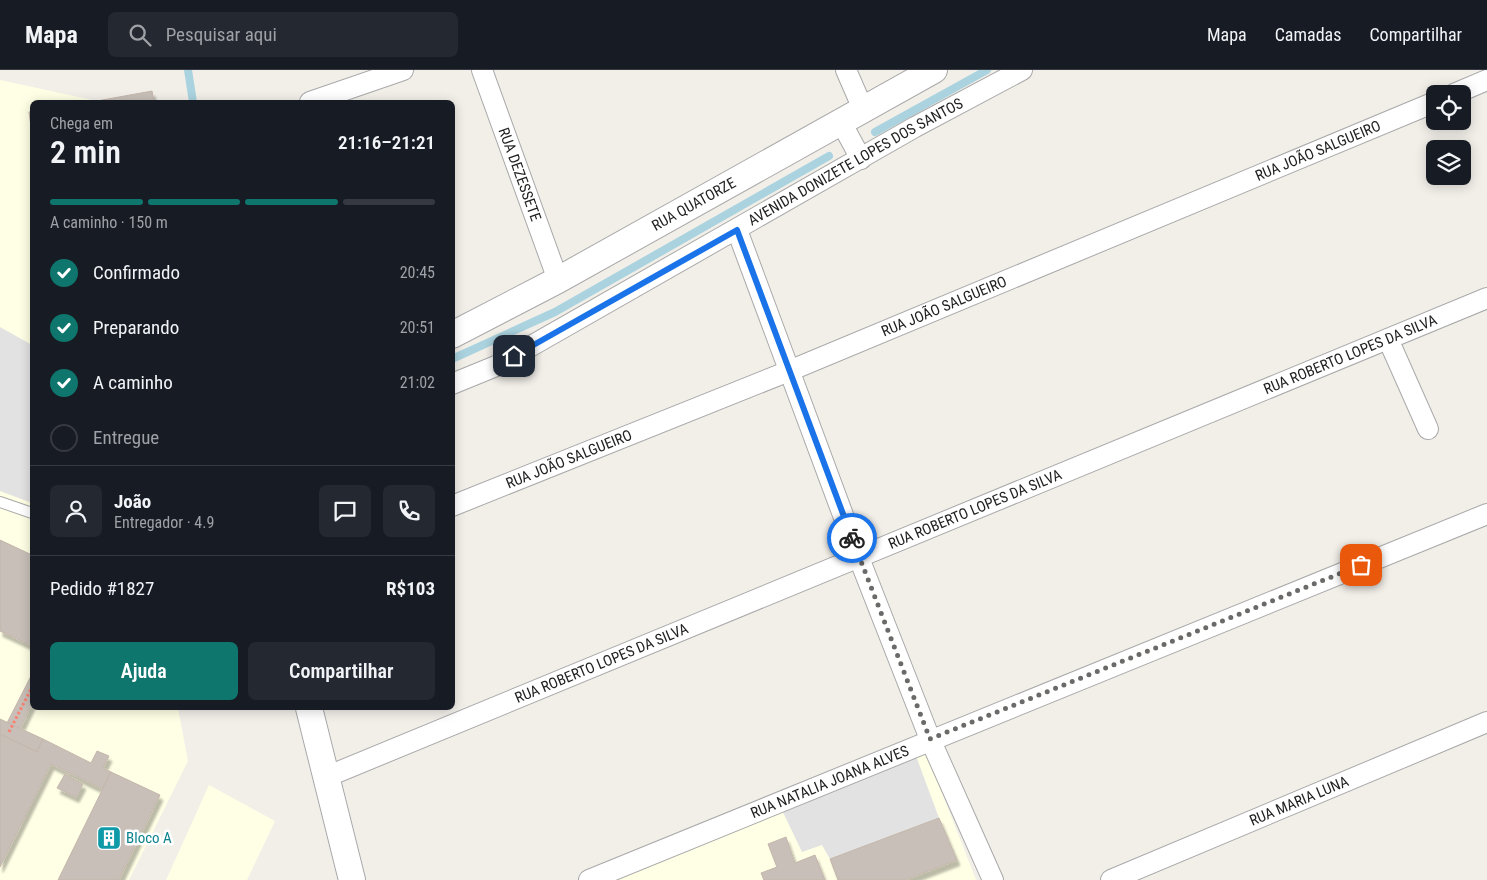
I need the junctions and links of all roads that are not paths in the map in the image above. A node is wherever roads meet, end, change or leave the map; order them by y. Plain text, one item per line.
1 (403, 70) edge
2 (482, 70) edge
3 (846, 70) edge
4 (934, 70) edge
5 (1022, 70) edge
6 (1487, 80) edge
7 (1471, 87) edge
8 (316, 100) edge
9 (1426, 106) edge
10 (852, 116) junction
11 (861, 159) junction
12 (737, 230) junction
13 (558, 280) junction
14 (1487, 298) edge
15 (455, 333) edge
16 (1388, 339) junction
17 (790, 371) junction
18 (455, 383) edge
19 (1428, 429) dead end
20 (0, 502) edge
21 (455, 505) edge
22 (30, 512) edge
23 (1487, 514) edge
24 (859, 558) junction
25 (309, 714) edge
26 (1487, 722) edge
27 (930, 739) junction
28 (326, 777) junction
29 (352, 880) edge
30 (589, 880) edge
31 (993, 880) edge
32 (1111, 880) edge

1 - 8 street
2 - 13 street, RUA DEZESSETE
3 - 10 street
4 - 10 street, RUA QUATORZE
5 - 11 street, AVENIDA DONIZETE LOPES DOS SANTOS
6 - 7 street
9 - 17 street, RUA JOÃO SALGUEIRO
10 - 11 street
10 - 13 street, RUA QUATORZE
11 - 12 street, AVENIDA DONIZETE LOPES DOS SANTOS
12 - 17 street
12 - 18 street, AVENIDA DONIZETE LOPES DOS SANTOS
13 - 15 street, RUA QUATORZE
14 - 16 street, RUA ROBERTO LOPES DA SILVA
16 - 19 street
16 - 24 street, RUA ROBERTO LOPES DA SILVA
17 - 21 street, RUA JOÃO SALGUEIRO
17 - 24 street
20 - 22 lane
23 - 27 street, RUA NATALIA JOANA ALVES
24 - 27 street
24 - 28 street, RUA ROBERTO LOPES DA SILVA
25 - 28 street
26 - 32 street, RUA MARIA LUNA
27 - 30 street, RUA NATALIA JOANA ALVES
27 - 31 street
28 - 29 street

